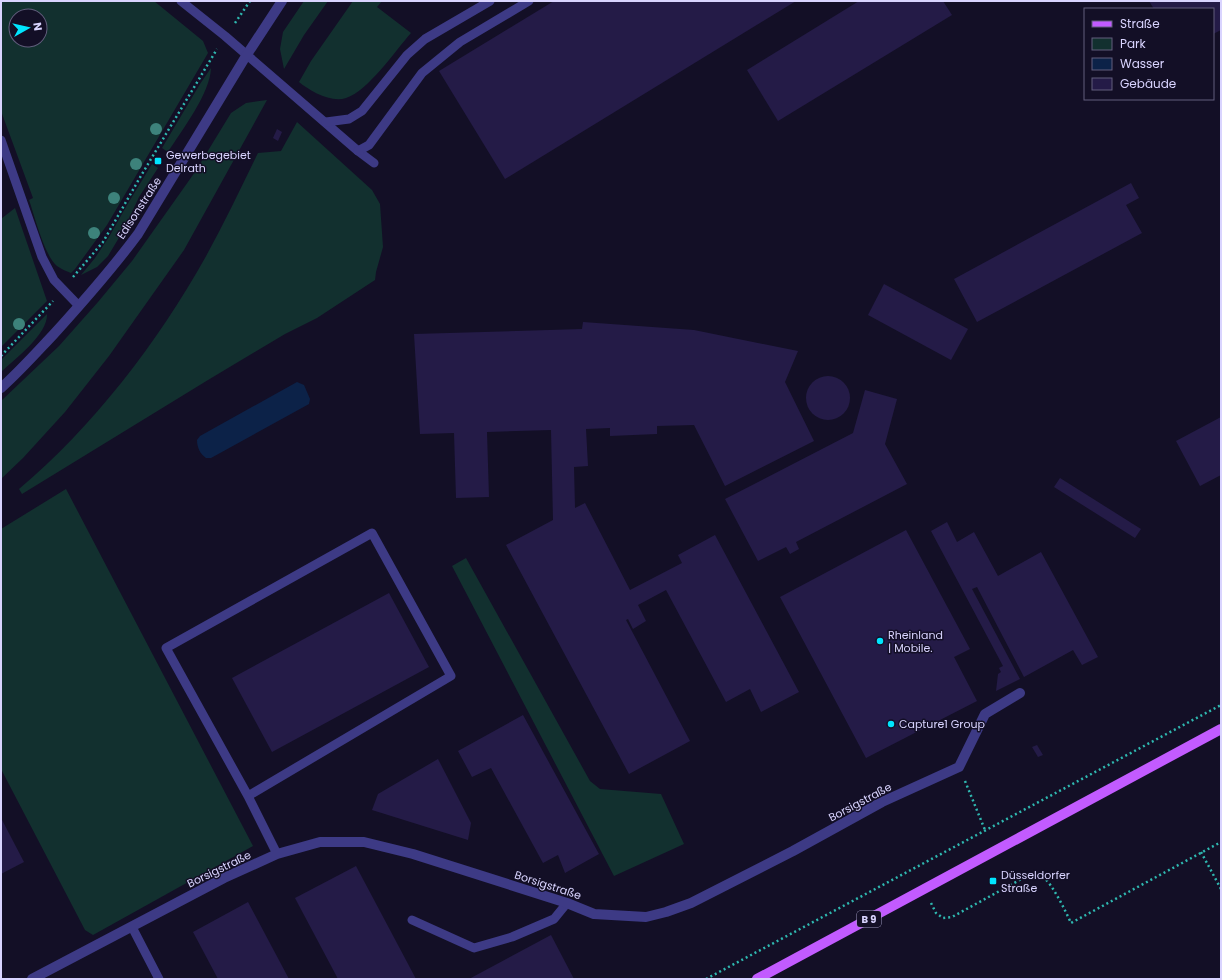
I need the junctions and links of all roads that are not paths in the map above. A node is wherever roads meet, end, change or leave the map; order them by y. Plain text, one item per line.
1 (181, 1) edge
2 (282, 1) edge
3 (490, 1) edge
4 (529, 1) edge
5 (246, 56) junction
6 (326, 122) junction
7 (1, 140) edge
8 (358, 151) junction
9 (374, 163) dead end
10 (79, 306) junction
11 (1, 388) edge
12 (1020, 693) dead end
13 (1221, 729) edge
14 (248, 796) junction
15 (277, 854) junction
16 (567, 903) junction
17 (412, 920) dead end
18 (132, 927) junction
19 (32, 979) edge
20 (159, 979) edge
21 (756, 979) edge

1 - 5 lane
2 - 5 street, Edisonstraße
3 - 6 lane
4 - 8 lane
5 - 6 lane
5 - 10 street, Edisonstraße
6 - 8 lane
7 - 10 lane
8 - 9 lane
10 - 11 street, Edisonstraße
12 - 16 street, Borsigstraße
13 - 21 main road, B 9
14 - 14 lane
14 - 15 lane
15 - 16 street, Borsigstraße
15 - 18 street, Borsigstraße
16 - 17 lane
18 - 19 street, Borsigstraße
18 - 20 lane

